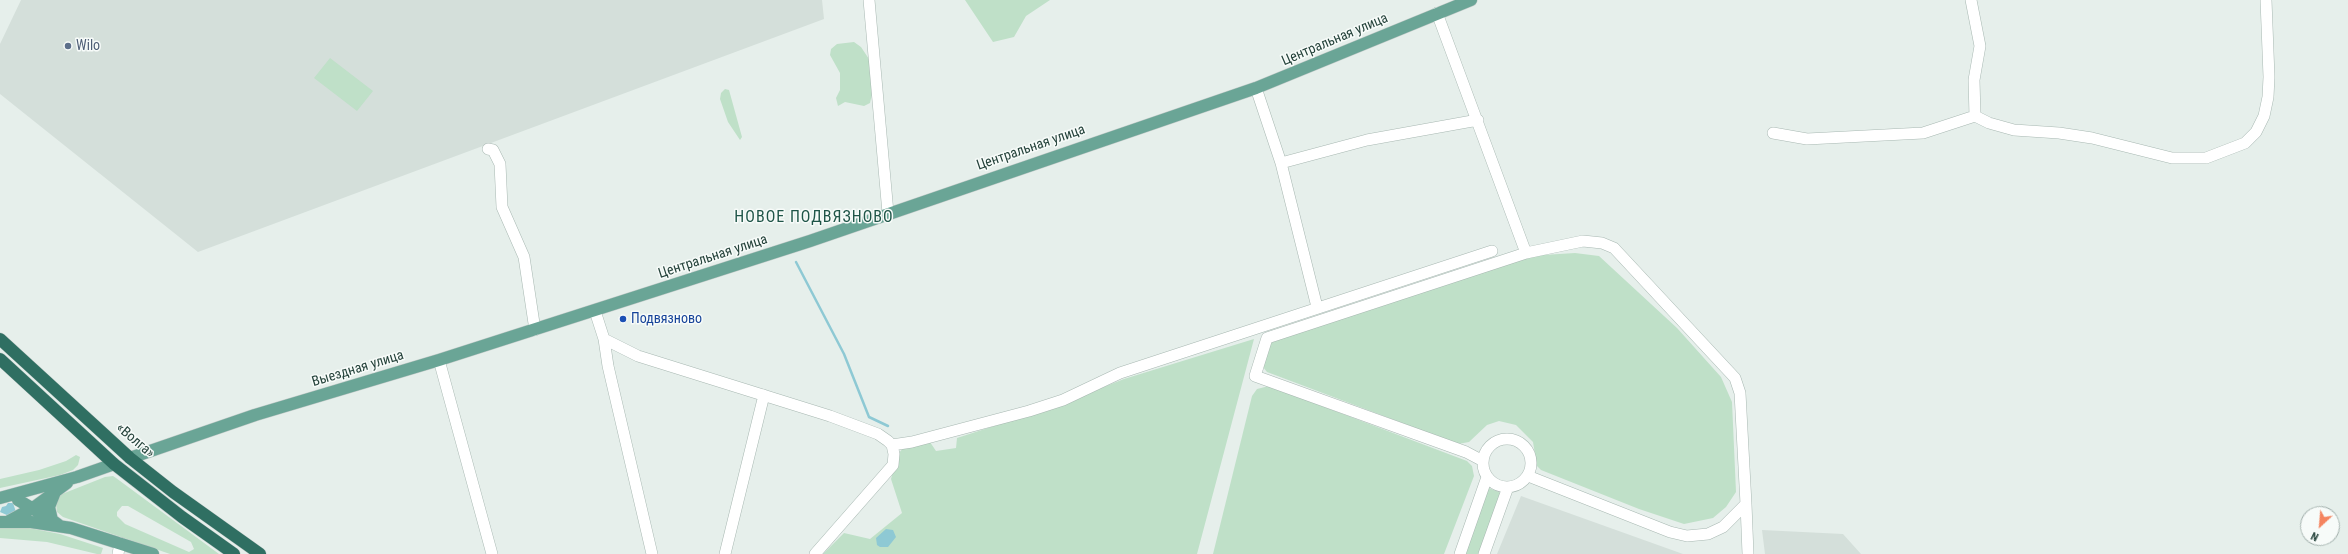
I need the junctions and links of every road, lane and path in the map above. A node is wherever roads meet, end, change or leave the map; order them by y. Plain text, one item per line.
1 (869, 0) edge
2 (1470, 0) edge
3 (1970, 0) edge
4 (2266, 0) edge
5 (1438, 13) junction
6 (1256, 88) junction
7 (1975, 116) junction
8 (1478, 120) junction
9 (1773, 133) dead end
10 (488, 149) dead end
11 (1281, 163) junction
12 (888, 213) junction
13 (1492, 251) dead end
14 (1526, 253) junction
15 (1317, 307) junction
16 (596, 311) junction
17 (535, 330) junction
18 (0, 339) edge
19 (604, 339) junction
20 (0, 359) edge
21 (439, 360) junction
22 (764, 395) junction
23 (892, 445) junction
24 (130, 458) junction
25 (1483, 461) junction
26 (114, 464) junction
27 (1487, 476) junction
28 (1528, 476) junction
29 (77, 477) junction
30 (1508, 487) junction
31 (55, 492) junction
32 (8, 498) edge
33 (1746, 504) junction
34 (33, 508) junction
35 (8, 520) edge
36 (56, 523) junction
37 (119, 548) edge
38 (152, 554) edge
39 (234, 554) edge
40 (260, 554) edge
41 (492, 554) edge
42 (652, 554) edge
43 (725, 554) edge
44 (815, 554) edge
45 (1460, 554) edge
46 (1484, 554) edge
47 (1748, 554) edge

1 - 12 street
2 - 5 main road, Центральная улица
3 - 7 street
4 - 7 street
5 - 6 main road, Центральная улица
5 - 8 street
6 - 11 street
6 - 12 main road, Центральная улица
7 - 9 street
8 - 11 street
8 - 14 street
10 - 17 street
11 - 15 street
12 - 16 main road, Центральная улица
13 - 15 street
14 - 25 street
14 - 33 street
15 - 23 street
16 - 17 main road, Выездная улица
16 - 19 street
17 - 21 main road, Выездная улица
18 - 24 highway, «Волга»
19 - 22 street
19 - 42 street
20 - 26 highway
21 - 24 main road, Выездная улица
21 - 41 street
22 - 23 street
22 - 43 street
23 - 44 street
24 - 40 highway, «Волга»
25 - 27 street
25 - 28 street
26 - 29 main road
26 - 39 highway
27 - 30 street
27 - 45 street
28 - 30 street
28 - 33 street
29 - 31 main road
29 - 32 main road
30 - 46 street
31 - 34 main road
31 - 36 main road
32 - 34 main road
32 - 35 main road
33 - 47 street
34 - 35 main road
34 - 36 main road
35 - 36 main road
36 - 37 main road
37 - 38 main road

